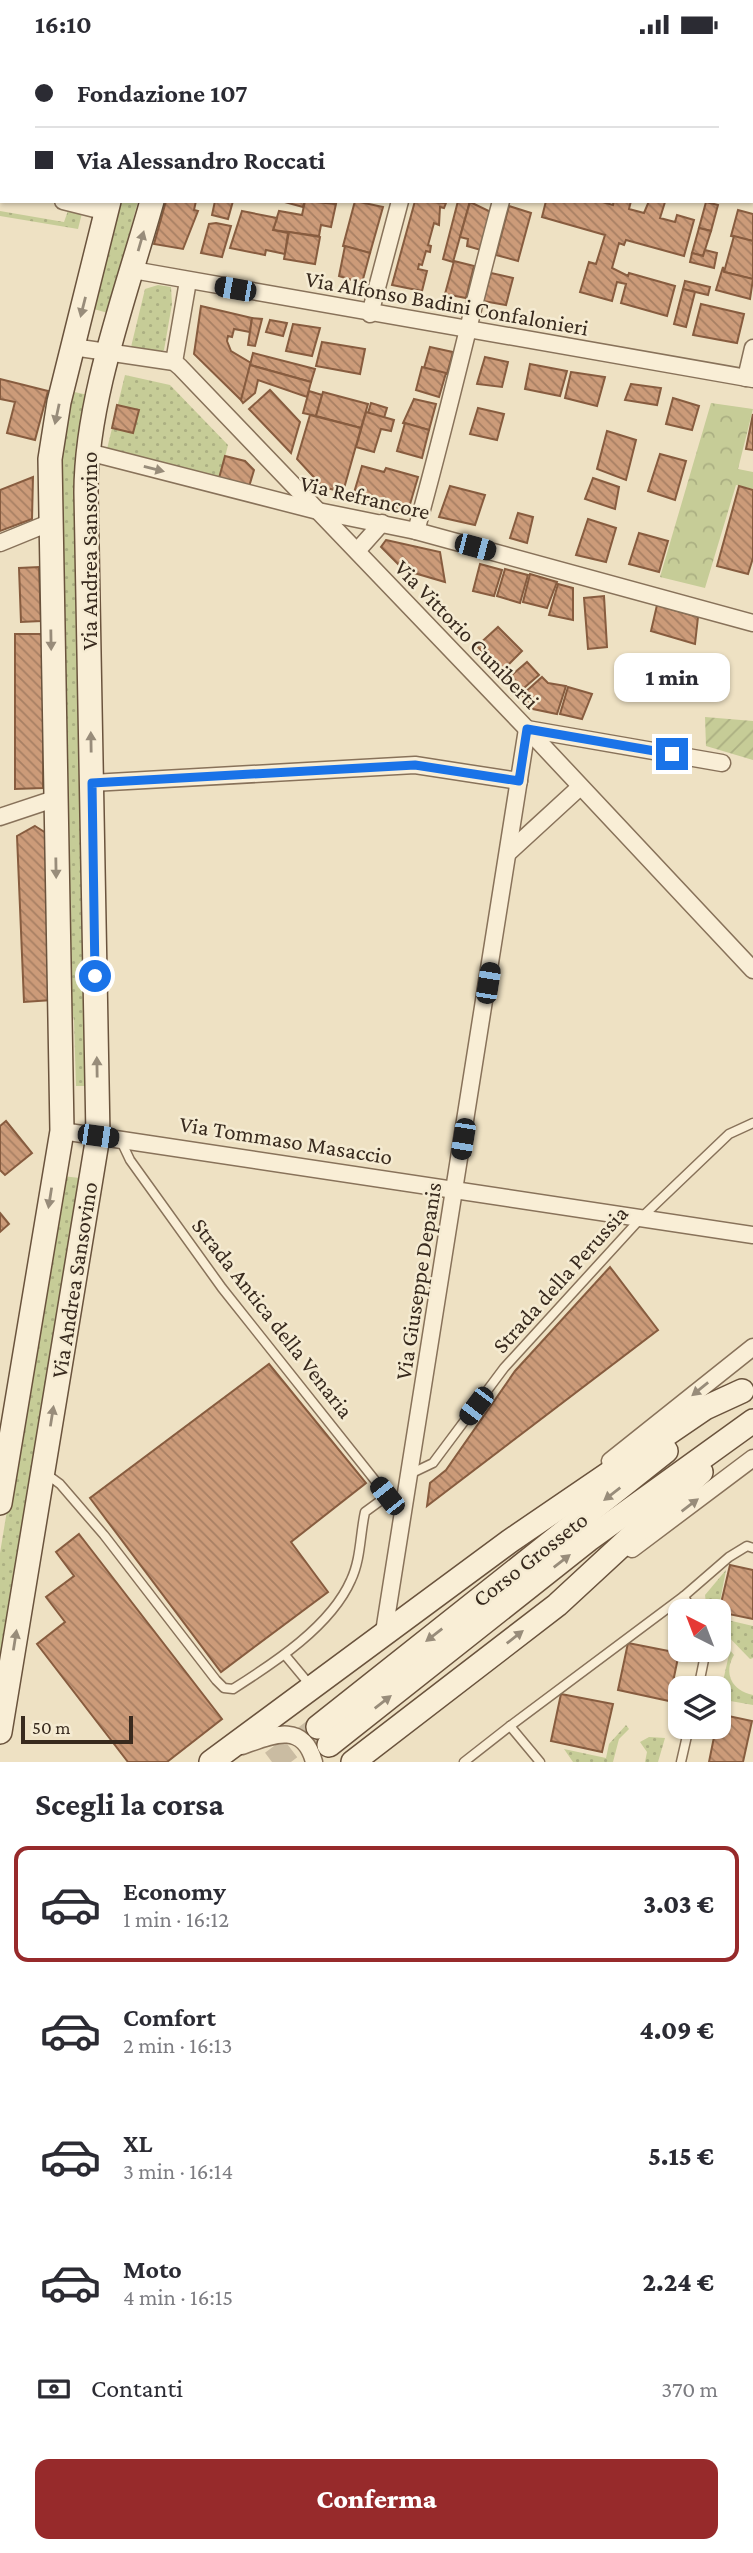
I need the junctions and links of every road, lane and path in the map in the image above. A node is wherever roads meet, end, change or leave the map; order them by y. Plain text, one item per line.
1 (81, 203) edge
2 (151, 203) edge
3 (399, 203) edge
4 (501, 203) edge
5 (108, 206) edge
6 (133, 270) junction
7 (188, 281) junction
8 (370, 314) junction
9 (469, 331) junction
10 (73, 347) junction
11 (753, 348) edge
12 (109, 354) junction
13 (174, 362) junction
14 (750, 379) edge
15 (88, 452) junction
16 (318, 511) junction
17 (49, 523) junction
18 (382, 523) junction
19 (416, 531) junction
20 (0, 543) edge
21 (357, 551) junction
22 (753, 623) edge
23 (527, 729) junction
24 (722, 763) dead end
25 (519, 781) junction
26 (92, 783) junction
27 (580, 787) junction
28 (54, 799) junction
29 (0, 817) edge
30 (508, 853) junction
31 (753, 970) edge
32 (753, 1123) edge
33 (62, 1131) junction
34 (109, 1137) junction
35 (456, 1189) junction
36 (641, 1218) junction
37 (753, 1235) edge
38 (753, 1347) edge
39 (748, 1387) edge
40 (749, 1424) edge
41 (6, 1429) edge
42 (753, 1458) edge
43 (43, 1472) junction
44 (410, 1474) junction
45 (387, 1496) junction
46 (0, 1503) edge
47 (403, 1516) junction
48 (510, 1541) junction
49 (751, 1545) edge
50 (684, 1596) junction
51 (686, 1599) edge
52 (557, 1605) junction
53 (384, 1632) junction
54 (285, 1655) junction
55 (312, 1687) junction
56 (510, 1726) junction
57 (0, 1732) edge
58 (686, 1739) edge
59 (219, 1756) edge
60 (363, 1759) edge
61 (314, 1762) edge
62 (464, 1762) edge
63 (540, 1762) edge
64 (681, 1762) edge

1 - 5 street
6 -> 2 main road, Via Andrea Sansovino
3 - 8 street
4 - 9 street
5 -> 10 main road, Via Andrea Sansovino
6 - 7 street, Via Alfonso Badini Confalonieri
6 - 12 main road, Via Andrea Sansovino
7 - 8 street, Via Alfonso Badini Confalonieri
7 - 13 street
8 - 9 street, Via Alfonso Badini Confalonieri
9 - 14 street, Via Alfonso Badini Confalonieri
9 - 19 street
10 - 12 street
10 -> 17 main road, Via Andrea Sansovino
11 - 14 street
12 - 13 street
12 - 15 main road, Via Andrea Sansovino
13 - 16 street, Via Vittorio Cuniberti
15 -> 16 street, Via Refrancore
26 -> 15 main road, Via Andrea Sansovino
16 - 18 street, Via Refrancore
16 - 21 street, Via Vittorio Cuniberti
17 - 20 street, Via Andrea Sansovino
17 -> 28 main road, Via Andrea Sansovino
18 - 19 street, Via Refrancore
18 - 21 street
19 - 22 street, Via Refrancore
21 - 23 street, Via Vittorio Cuniberti
23 - 24 street
23 - 25 street, Via Giuseppe Depanis
23 - 27 street, Via Vittorio Cuniberti
25 - 26 street
25 - 30 street, Via Giuseppe Depanis
34 -> 26 main road, Via Andrea Sansovino
27 - 30 street
27 - 31 street, Via Vittorio Cuniberti
28 - 29 street
28 -> 33 main road, Via Andrea Sansovino
30 - 35 street, Via Giuseppe Depanis
32 - 36 lane, Strada della Perussia
33 - 34 street, Via Tommaso Masaccio
33 -> 41 main road, Via Andrea Sansovino
34 - 35 street, Via Tommaso Masaccio
43 -> 34 main road, Via Andrea Sansovino
34 - 45 lane, Strada Antica della Venaria
35 - 36 street, Via Tommaso Masaccio
35 - 44 street, Via Giuseppe Depanis
36 - 37 street, Via Tommaso Masaccio
36 - 44 lane, Strada della Perussia
38 -> 48 street, Corso Grosseto
39 -> 40 main road, Corso Grosseto
39 - 48 main road, Corso Grosseto
40 - 52 main road, Corso Grosseto
41 - 46 main road, Via Andrea Sansovino
52 -> 42 street, Corso Grosseto
43 - 54 lane
57 -> 43 main road, Via Andrea Sansovino
44 - 47 street, Via Giuseppe Depanis
45 - 47 lane, Strada Antica della Venaria
45 - 54 lane
47 - 53 street, Via Giuseppe Depanis
48 - 53 main road, Corso Grosseto
49 - 50 lane
50 - 51 lane
50 - 56 lane
60 -> 52 main road, Corso Grosseto
53 - 55 main road, Corso Grosseto
54 - 55 lane
55 - 59 main road, Corso Grosseto
56 - 62 lane
56 - 63 lane
58 - 64 lane
59 - 61 street, Corso Grosseto

